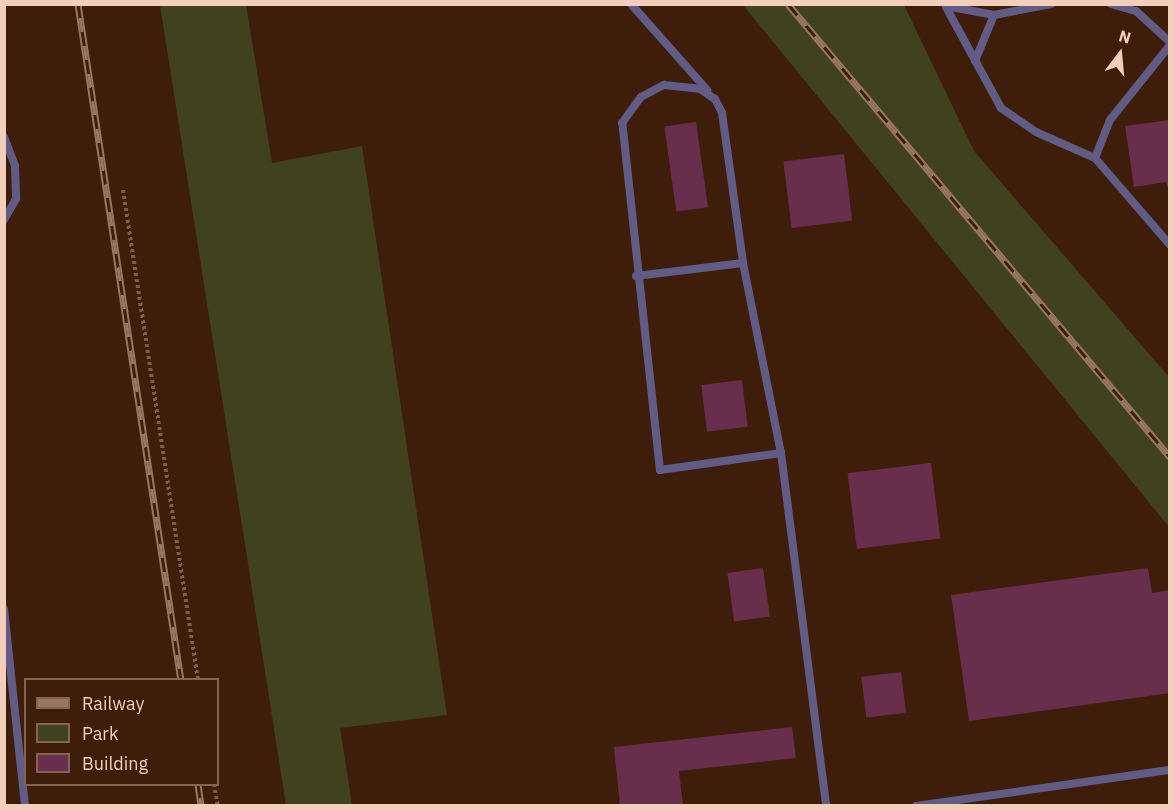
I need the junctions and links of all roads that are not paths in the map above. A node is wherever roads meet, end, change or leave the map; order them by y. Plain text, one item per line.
1 (631, 4) edge
2 (1051, 4) edge
3 (1111, 4) edge
4 (946, 6) edge
5 (994, 15) junction
6 (1170, 44) edge
7 (975, 61) junction
8 (715, 99) junction
9 (4, 137) edge
10 (1095, 158) junction
11 (4, 220) edge
12 (1170, 245) edge
13 (743, 263) junction
14 (636, 276) junction
15 (781, 453) junction
16 (4, 609) edge
17 (1170, 770) edge
18 (25, 806) edge
19 (826, 806) edge
20 (916, 806) edge

1 - 8 lane
2 - 5 lane
3 - 6 lane
4 - 5 lane
4 - 7 lane
5 - 7 lane
6 - 10 lane
7 - 10 lane
8 - 13 lane
8 - 14 lane
9 - 11 lane
10 - 12 lane
13 - 14 lane
13 - 15 lane
14 - 15 lane
15 - 19 lane
16 - 18 lane
17 - 20 lane

